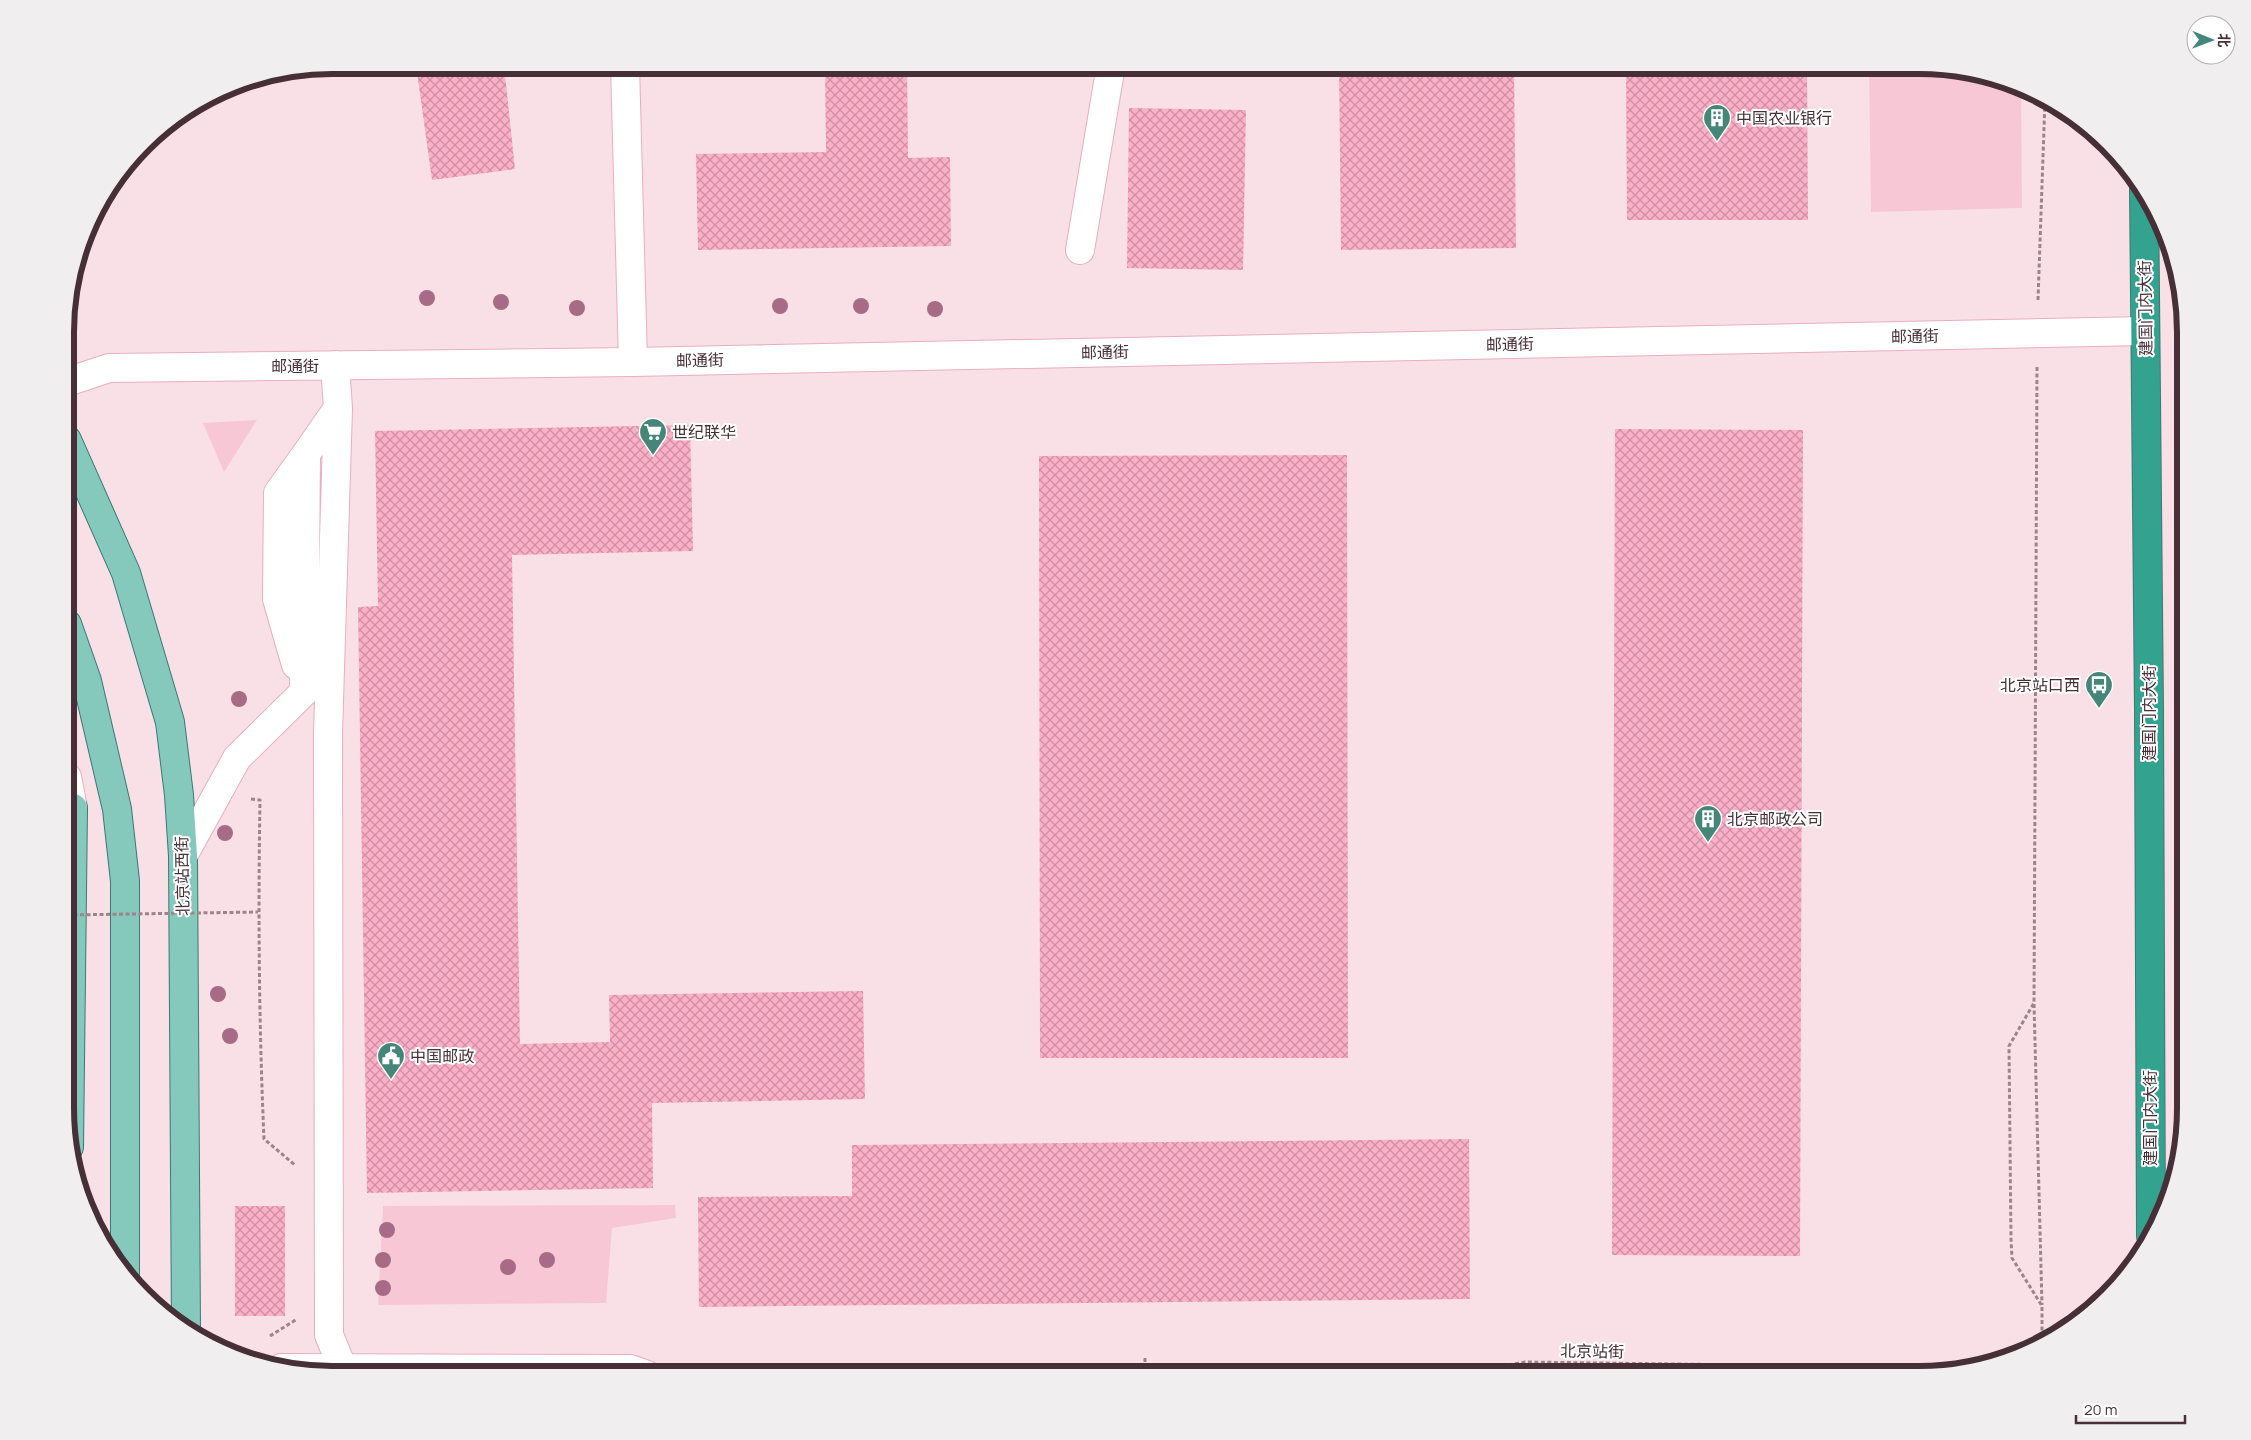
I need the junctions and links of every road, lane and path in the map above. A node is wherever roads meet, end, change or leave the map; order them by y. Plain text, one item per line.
1 (625, 74) edge
2 (1109, 74) edge
3 (2044, 106) edge
4 (2144, 205) edge
5 (1080, 250) dead end
6 (2145, 331) junction
7 (2037, 333) junction
8 (633, 362) junction
9 (335, 366) junction
10 (74, 380) edge
11 (338, 408) junction
12 (74, 456) edge
13 (74, 643) edge
14 (304, 692) junction
15 (328, 734) junction
16 (260, 800) dead end
17 (183, 856) junction
18 (258, 912) junction
19 (74, 915) edge
20 (2034, 1003) junction
21 (299, 1169) dead end
22 (2151, 1222) edge
23 (125, 1262) edge
24 (2042, 1306) junction
25 (305, 1314) dead end
26 (190, 1324) edge
27 (2042, 1335) edge
28 (267, 1337) dead end
29 (1145, 1357) dead end
30 (341, 1366) edge
31 (1145, 1366) edge
32 (1502, 1366) edge
33 (1824, 1366) edge

1 - 8 street
2 - 5 street
3 - 7 path
4 - 6 highway, 建国门内大街
6 - 7 street, 邮通街
6 - 22 highway, 建国门内大街
7 - 8 street, 邮通街
7 - 20 path
8 - 9 street, 邮通街
9 - 10 street, 邮通街
9 - 11 street
11 - 14 street
11 - 15 street
12 - 17 main road, 北京站西街
13 - 23 main road
14 - 15 street
14 - 17 street
15 - 30 street
16 - 18 path
17 - 26 main road, 北京站西街
18 - 19 path, bridge
18 - 21 path
20 - 24 path
20 - 24 path
24 - 27 path
25 - 28 path
29 - 31 path
32 - 33 path, 北京站街

